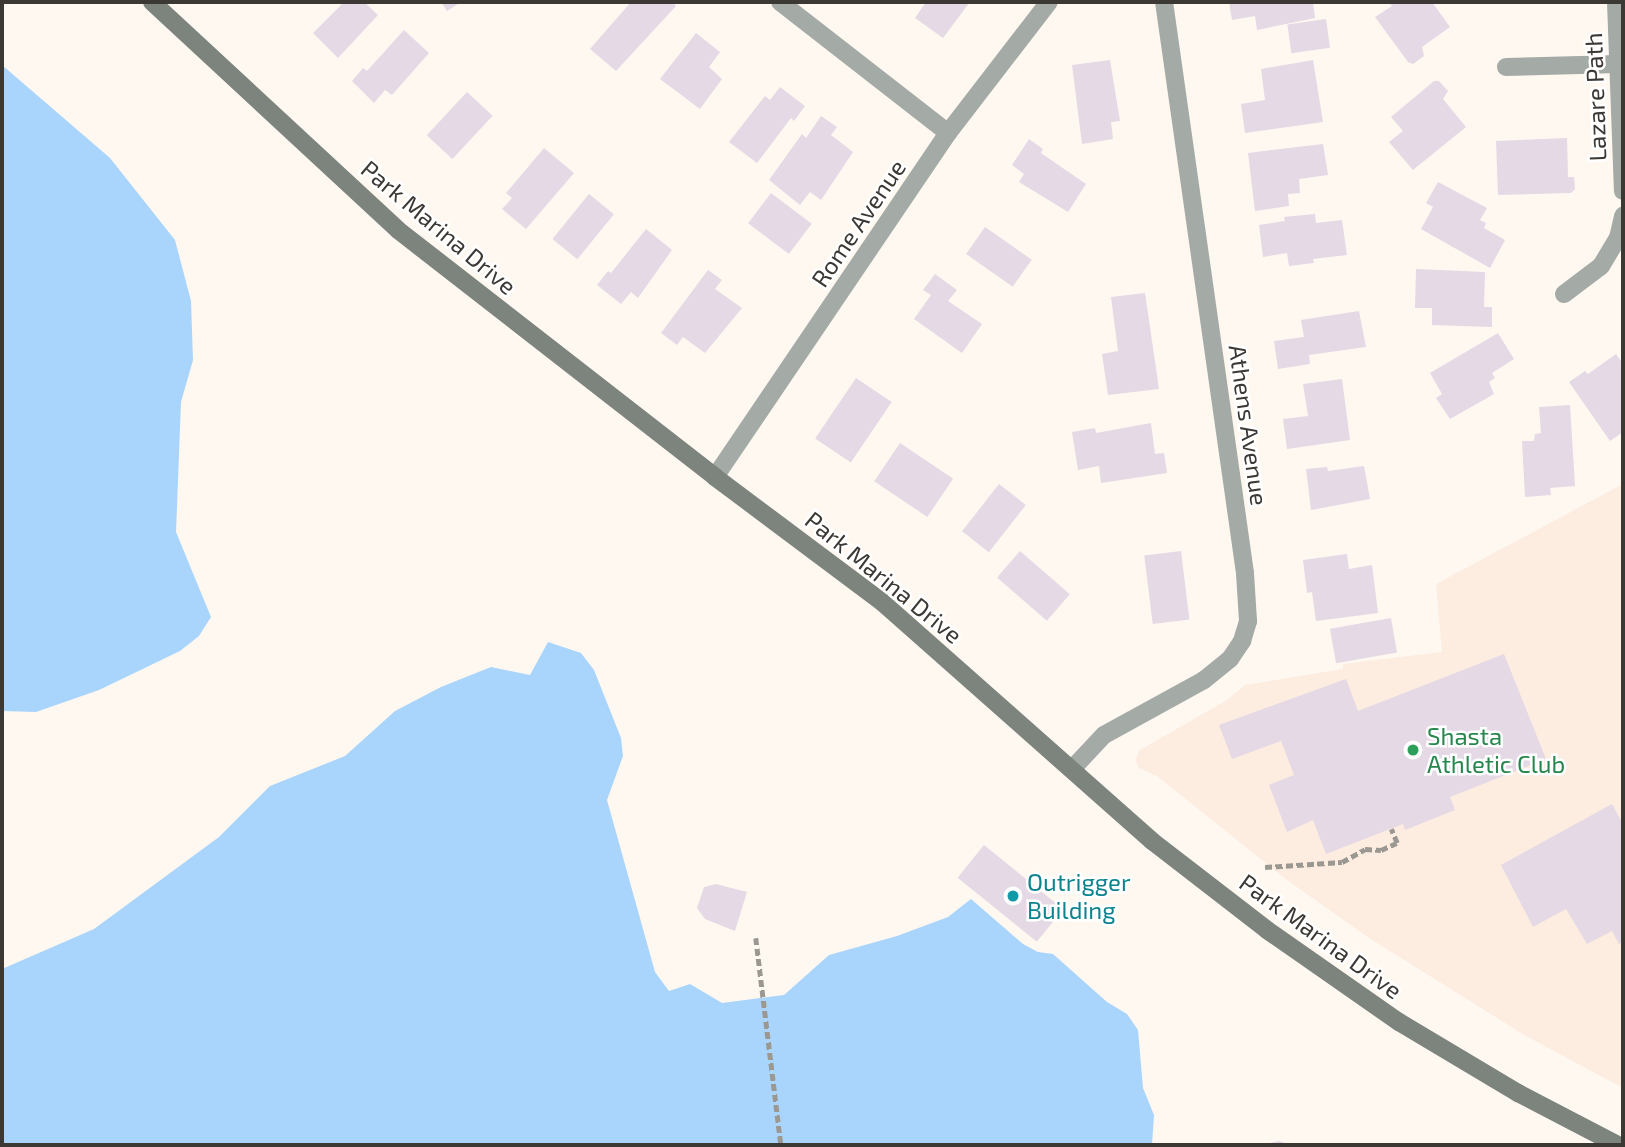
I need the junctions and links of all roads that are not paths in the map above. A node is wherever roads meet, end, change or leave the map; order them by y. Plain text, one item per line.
1 (152, 2) edge
2 (780, 2) edge
3 (1049, 2) edge
4 (1164, 2) edge
5 (1616, 2) edge
6 (1618, 64) junction
7 (1506, 67) dead end
8 (948, 133) junction
9 (1623, 191) edge
10 (1623, 216) edge
11 (1564, 294) dead end
12 (715, 477) junction
13 (1073, 768) junction
14 (1618, 1145) edge

1 - 12 main road, Park Marina Drive
2 - 8 street
3 - 8 street, Rome Avenue
4 - 13 street, Athens Avenue
5 - 6 street, Lazare Path
6 - 7 street
6 - 9 street, Lazare Path
8 - 12 street, Rome Avenue
10 - 11 street
12 - 13 main road, Park Marina Drive
13 - 14 main road, Park Marina Drive

